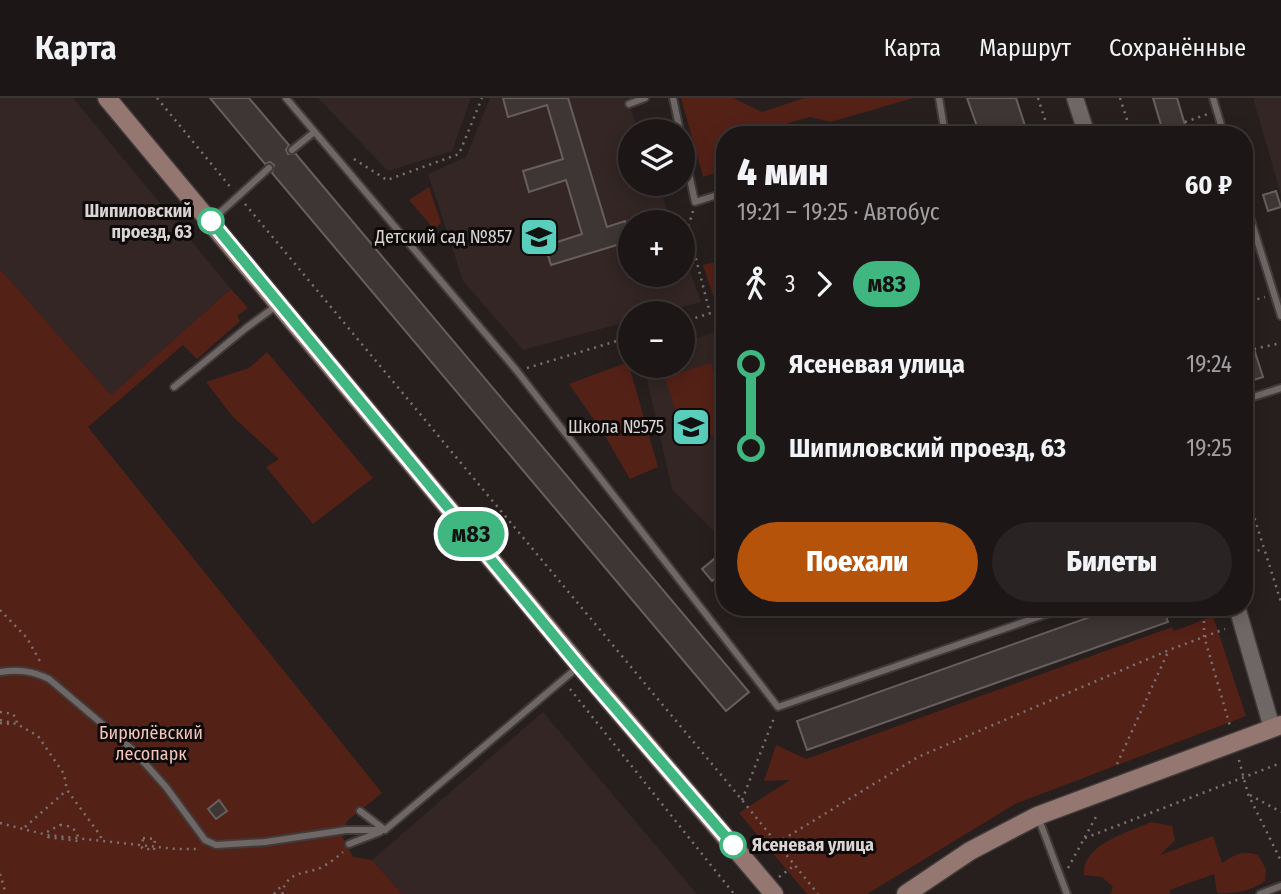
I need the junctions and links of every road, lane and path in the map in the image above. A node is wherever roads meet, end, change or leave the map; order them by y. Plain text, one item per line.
1 (107, 98) edge
2 (157, 98) edge
3 (286, 98) edge
4 (482, 98) edge
5 (646, 98) edge
6 (673, 98) edge
7 (939, 98) edge
8 (1038, 98) edge
9 (1075, 98) edge
10 (1120, 98) edge
11 (1213, 98) edge
12 (629, 104) dead end
13 (1217, 112) junction
14 (677, 119) edge
15 (1185, 122) dead end
16 (944, 126) edge
17 (1047, 126) edge
18 (1084, 126) edge
19 (1129, 126) edge
20 (1221, 126) edge
21 (313, 133) junction
22 (292, 150) dead end
23 (345, 153) dead end
24 (269, 169) dead end
25 (716, 195) edge
26 (238, 196) junction
27 (694, 196) edge
28 (695, 202) junction
29 (211, 221) junction
30 (1253, 227) edge
31 (1274, 294) junction
32 (1253, 300) edge
33 (280, 303) junction
34 (716, 311) edge
35 (710, 313) junction
36 (1281, 316) edge
37 (695, 317) edge
38 (618, 341) edge
39 (1281, 343) edge
40 (1254, 349) dead end
41 (517, 371) junction
42 (174, 387) dead end
43 (1281, 388) edge
44 (1253, 397) edge
45 (1253, 514) edge
46 (1264, 549) junction
47 (1253, 552) edge
48 (1281, 602) edge
49 (0, 610) edge
50 (1041, 616) edge
51 (1204, 616) edge
52 (1240, 616) edge
53 (1225, 629) dead end
54 (1205, 636) junction
55 (1169, 650) junction
56 (579, 666) junction
57 (0, 672) edge
58 (49, 679) junction
59 (562, 680) junction
60 (778, 707) junction
61 (0, 712) edge
62 (0, 722) edge
63 (17, 724) junction
64 (1276, 726) edge
65 (1235, 742) junction
66 (51, 744) dead end
67 (47, 747) junction
68 (1281, 763) edge
69 (1117, 764) dead end
70 (1244, 776) junction
71 (67, 790) junction
72 (1248, 794) junction
73 (742, 800) junction
74 (360, 811) dead end
75 (1281, 811) edge
76 (1037, 816) junction
77 (1097, 816) dead end
78 (0, 823) edge
79 (24, 828) junction
80 (385, 830) junction
81 (47, 835) junction
82 (78, 838) junction
83 (1085, 838) junction
84 (103, 842) junction
85 (777, 843) junction
86 (349, 844) joint
87 (216, 845) junction
88 (142, 846) junction
89 (154, 847) junction
90 (1281, 861) edge
91 (794, 865) junction
92 (0, 874) edge
93 (1062, 880) junction
94 (285, 881) junction
95 (1281, 886) edge
96 (775, 887) edge
97 (6, 894) edge
98 (274, 894) edge
99 (283, 894) edge
100 (734, 894) edge
101 (818, 894) edge
102 (906, 894) edge
103 (1067, 894) edge
104 (1260, 894) edge

1 - 29 main road
2 - 26 path
3 - 21 lane
4 - 23 path
5 - 12 lane
6 - 14 lane
7 - 16 lane
8 - 17 path
9 - 18 street
10 - 19 path
11 - 13 lane
13 - 15 path
13 - 20 lane
21 - 22 lane
21 - 41 lane
24 - 26 lane
25 - 28 lane
26 - 29 lane
26 - 73 path
27 - 28 lane
28 - 35 path
29 - 33 main road
30 - 31 lane
31 - 32 path
31 - 36 lane
33 - 42 lane
33 - 56 main road
34 - 35 path
35 - 37 path
38 - 41 path
39 - 40 path
41 - 60 lane
43 - 44 lane
45 - 46 path
46 - 47 path
46 - 48 path
49 - 58 path
50 - 60 lane
51 - 54 path
52 - 64 street
53 - 54 path
54 - 55 path
54 - 65 path
55 - 69 path
55 - 85 path
56 - 59 lane
56 - 96 main road
57 - 58 lane
58 - 87 lane
59 - 80 lane
59 - 100 path
60 - 73 path
61 - 63 path
62 - 63 path
63 - 67 path
64 - 65 main road
65 - 70 path
65 - 76 main road
66 - 67 path
67 - 71 path
68 - 70 path
70 - 72 path
70 - 83 path
71 - 79 path
71 - 84 path
72 - 75 path
72 - 90 path
73 - 85 path
74 - 80 lane
76 - 93 lane
76 - 102 main road
77 - 83 path
78 - 79 path
79 - 81 path
80 - 86 lane
80 - 87 lane
81 - 82 path
81 - 82 path
82 - 84 path
83 - 93 path
84 - 88 path
85 - 91 path
86 - 94 path
87 - 89 path
88 - 89 path
88 - 89 path
91 - 96 path
91 - 101 path
92 - 97 path
93 - 103 lane
94 - 98 path
94 - 99 path
95 - 104 lane

